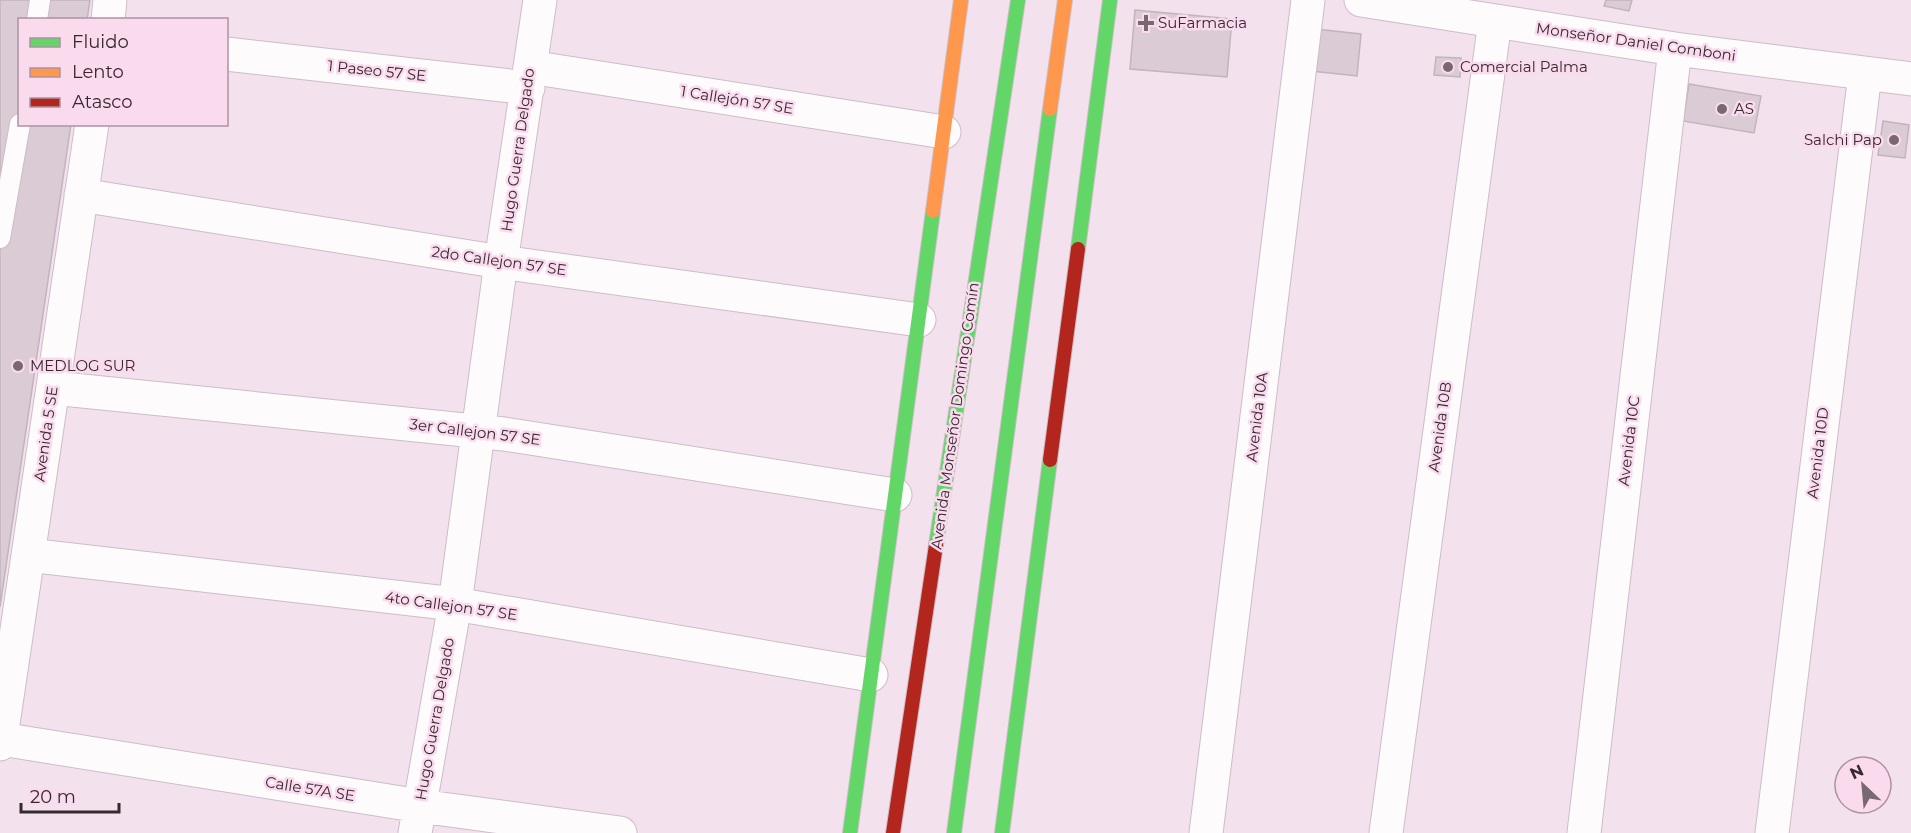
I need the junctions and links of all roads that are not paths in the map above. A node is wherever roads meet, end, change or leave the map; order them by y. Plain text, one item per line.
1 (40, 0) edge
2 (110, 0) edge
3 (540, 0) edge
4 (961, 0) edge
5 (1018, 0) edge
6 (1065, 0) edge
7 (1110, 0) edge
8 (1308, 0) edge
9 (1361, 0) edge
10 (37, 18) edge
11 (108, 18) edge
12 (1495, 21) junction
13 (1675, 49) junction
14 (228, 54) edge
15 (1865, 74) junction
16 (529, 78) junction
17 (1911, 79) edge
18 (19, 126) edge
19 (92, 126) edge
20 (944, 132) junction
21 (8, 145) edge
22 (81, 195) junction
23 (0, 238) edge
24 (501, 262) junction
25 (919, 320) junction
26 (53, 388) junction
27 (478, 432) junction
28 (895, 495) junction
29 (28, 555) junction
30 (456, 604) junction
31 (871, 675) junction
32 (1, 739) edge
33 (0, 744) edge
34 (418, 820) edge
35 (620, 833) edge
36 (850, 833) edge
37 (893, 833) edge
38 (954, 833) edge
39 (1002, 833) edge
40 (1206, 833) edge
41 (1386, 833) edge
42 (1584, 833) edge
43 (1772, 833) edge

1 - 10 lane
2 - 11 street
3 - 16 street, Hugo Guerra Delgado
4 - 20 main road
5 - 37 main road, Avenida Monseñor Domingo Comín
6 - 38 main road
7 - 39 main road
8 - 40 street, Avenida 10A
9 - 12 street, Monseñor Daniel Comboni
12 - 13 street, Monseñor Daniel Comboni
12 - 41 street, Avenida 10B
13 - 15 street, Monseñor Daniel Comboni
13 - 42 street, Avenida 10C
14 - 16 street, 1 Paseo 57 SE
15 - 17 street, Monseñor Daniel Comboni
15 - 43 street, Avenida 10D
16 - 20 street, 1 Callejón 57 SE
16 - 24 street, Hugo Guerra Delgado
18 - 21 lane
19 - 22 street, Avenida 5 SE
20 - 25 main road
21 - 23 lane
22 - 24 street, 2do Callejon 57 SE
22 - 26 street, Avenida 5 SE
24 - 25 street, 2do Callejon 57 SE
24 - 27 street, Hugo Guerra Delgado
25 - 28 main road
26 - 27 street, 3er Callejon 57 SE
26 - 29 street, Avenida 5 SE
27 - 28 street, 3er Callejon 57 SE
27 - 30 street, Hugo Guerra Delgado
28 - 31 main road
29 - 30 street, 4to Callejon 57 SE
29 - 32 street, Avenida 5 SE
30 - 31 street, 4to Callejon 57 SE
30 - 34 street, Hugo Guerra Delgado
31 - 36 main road
32 - 33 street, Avenida 5 SE
32 - 34 street, Calle 57A SE
34 - 35 street, Calle 57A SE

